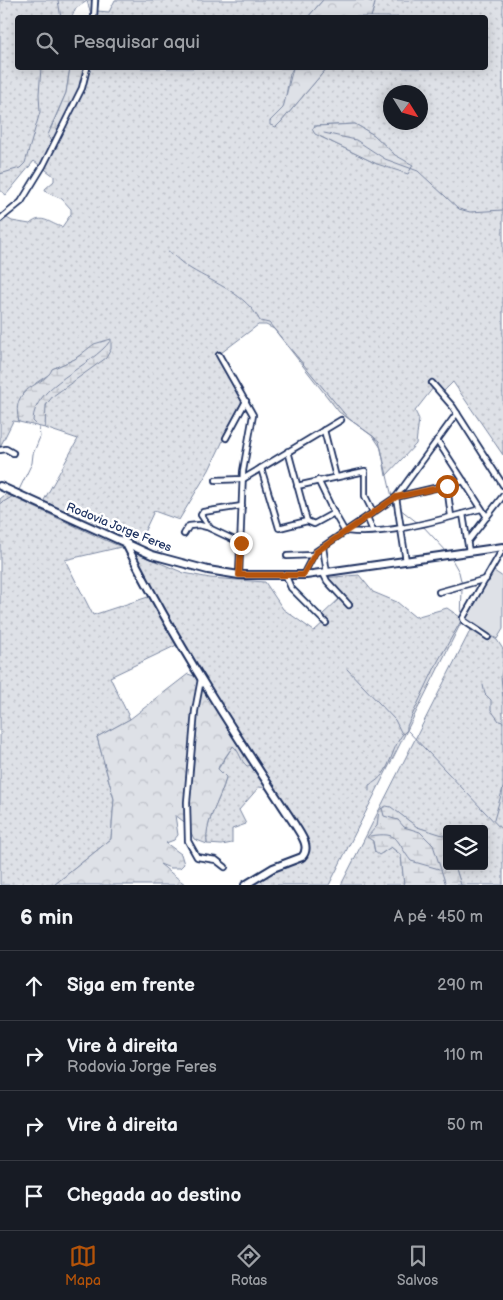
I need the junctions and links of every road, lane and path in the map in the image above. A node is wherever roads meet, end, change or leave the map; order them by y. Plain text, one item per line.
1 (95, 0) edge
2 (94, 15) edge
3 (86, 70) edge
4 (0, 219) edge
5 (219, 355) dead end
6 (432, 383) dead end
7 (246, 401) junction
8 (457, 413) junction
9 (341, 420) dead end
10 (324, 430) junction
11 (226, 438) dead end
12 (437, 440) junction
13 (0, 450) edge
14 (288, 451) junction
15 (13, 453) dead end
16 (261, 468) junction
17 (336, 477) junction
18 (243, 478) junction
19 (216, 480) dead end
20 (318, 480) junction
21 (464, 482) junction
22 (503, 485) edge
23 (0, 486) edge
24 (297, 486) junction
25 (447, 486) junction
26 (503, 496) edge
27 (396, 497) junction
28 (242, 506) junction
29 (481, 509) junction
30 (373, 512) junction
31 (334, 513) junction
32 (463, 514) junction
33 (451, 516) junction
34 (367, 517) junction
35 (487, 517) junction
36 (307, 521) junction
37 (401, 527) junction
38 (210, 528) junction
39 (373, 531) junction
40 (346, 532) junction
41 (184, 534) dead end
42 (468, 541) junction
43 (241, 543) junction
44 (126, 544) junction
45 (323, 547) junction
46 (501, 550) edge
47 (469, 552) junction
48 (313, 555) junction
49 (287, 556) dead end
50 (406, 561) junction
51 (325, 573) junction
52 (239, 575) junction
53 (303, 575) junction
54 (286, 576) junction
55 (486, 579) junction
56 (439, 592) dead end
57 (349, 604) dead end
58 (326, 622) dead end
59 (488, 637) dead end
60 (202, 679) junction
61 (225, 867) dead end
62 (245, 885) edge

1 - 2 street
3 - 4 street
5 - 7 street
6 - 8 street
7 - 11 street
7 - 18 street
8 - 12 street
8 - 22 street
9 - 10 street
10 - 14 street
10 - 17 street
12 - 21 street
12 - 27 street
13 - 15 street
14 - 16 street
14 - 24 street
16 - 18 street
16 - 36 street
17 - 20 street
17 - 30 street
18 - 19 street
18 - 28 street
20 - 24 street
20 - 31 street
21 - 25 street
21 - 29 street
23 - 44 main road, Rodovia Jorge Feres
24 - 36 street
25 - 27 street
25 - 33 street
26 - 35 street
27 - 30 street
27 - 37 street
28 - 38 street
28 - 43 street
29 - 32 street
29 - 35 street
30 - 34 street
31 - 36 street
31 - 40 street
32 - 33 street
32 - 42 street
33 - 37 street
34 - 39 street
34 - 40 street
35 - 42 street
37 - 39 street
37 - 50 street
38 - 41 street
38 - 43 street
39 - 40 street
40 - 45 street
42 - 47 street
43 - 52 street
44 - 52 main road, Rodovia Jorge Feres
44 - 60 main road
45 - 48 street
45 - 51 street
46 - 47 main road, Rodovia Jorge Feres
46 - 55 street
47 - 50 main road, Rodovia Jorge Feres
48 - 49 street
48 - 53 street
50 - 51 main road, Rodovia Jorge Feres
51 - 53 main road, Rodovia Jorge Feres
51 - 57 street
52 - 54 main road, Rodovia Jorge Feres
53 - 54 main road, Rodovia Jorge Feres
54 - 58 street
55 - 56 street
55 - 59 street
60 - 61 street
60 - 62 main road

